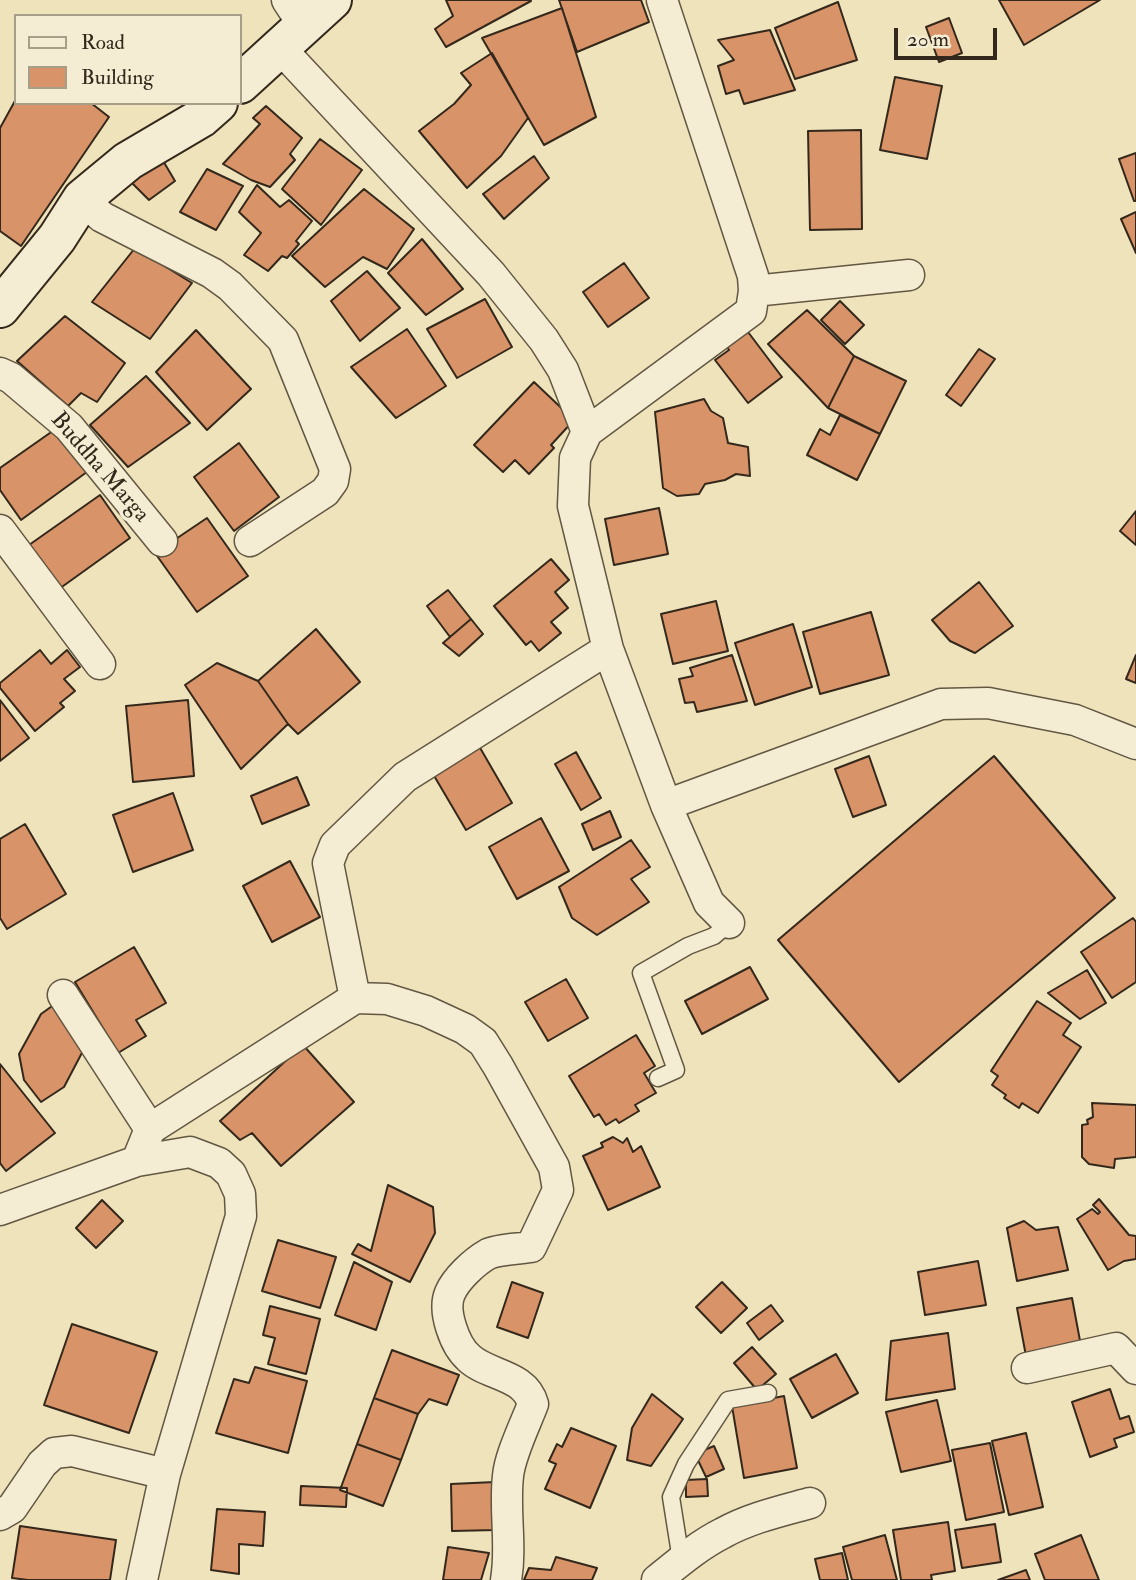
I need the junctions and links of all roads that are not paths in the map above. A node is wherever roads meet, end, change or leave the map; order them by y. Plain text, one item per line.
1 (332, 0) edge
2 (662, 0) edge
3 (291, 25) edge
4 (242, 82) edge
5 (216, 105) edge
6 (82, 199) junction
7 (909, 275) dead end
8 (754, 291) junction
9 (0, 308) edge
10 (0, 373) edge
11 (587, 432) junction
12 (0, 530) edge
13 (162, 541) dead end
14 (250, 541) dead end
15 (608, 649) junction
16 (100, 664) dead end
17 (1136, 744) edge
18 (666, 805) junction
19 (729, 923) joint
20 (63, 995) dead end
21 (355, 998) junction
22 (658, 1078) dead end
23 (150, 1129) junction
24 (137, 1161) junction
25 (0, 1210) edge
26 (1027, 1367) dead end
27 (1136, 1369) edge
28 (768, 1393) dead end
29 (165, 1474) junction
30 (810, 1503) dead end
31 (0, 1515) edge
32 (681, 1560) junction
33 (142, 1580) edge
34 (506, 1580) edge
35 (657, 1580) edge

1 - 3 street
2 - 8 street
3 - 4 street
3 - 11 street
5 - 6 street
6 - 9 street
6 - 14 street
7 - 8 street
8 - 11 street
10 - 13 street, Buddha Marga
11 - 15 street
12 - 16 street
15 - 18 street
15 - 21 street
17 - 18 street
18 - 19 street
19 - 22 lane
20 - 23 street
21 - 23 street
21 - 34 street
23 - 24 street
24 - 25 street
24 - 29 street
26 - 27 street
28 - 32 lane
29 - 31 street
29 - 33 street
30 - 32 street
32 - 35 street

